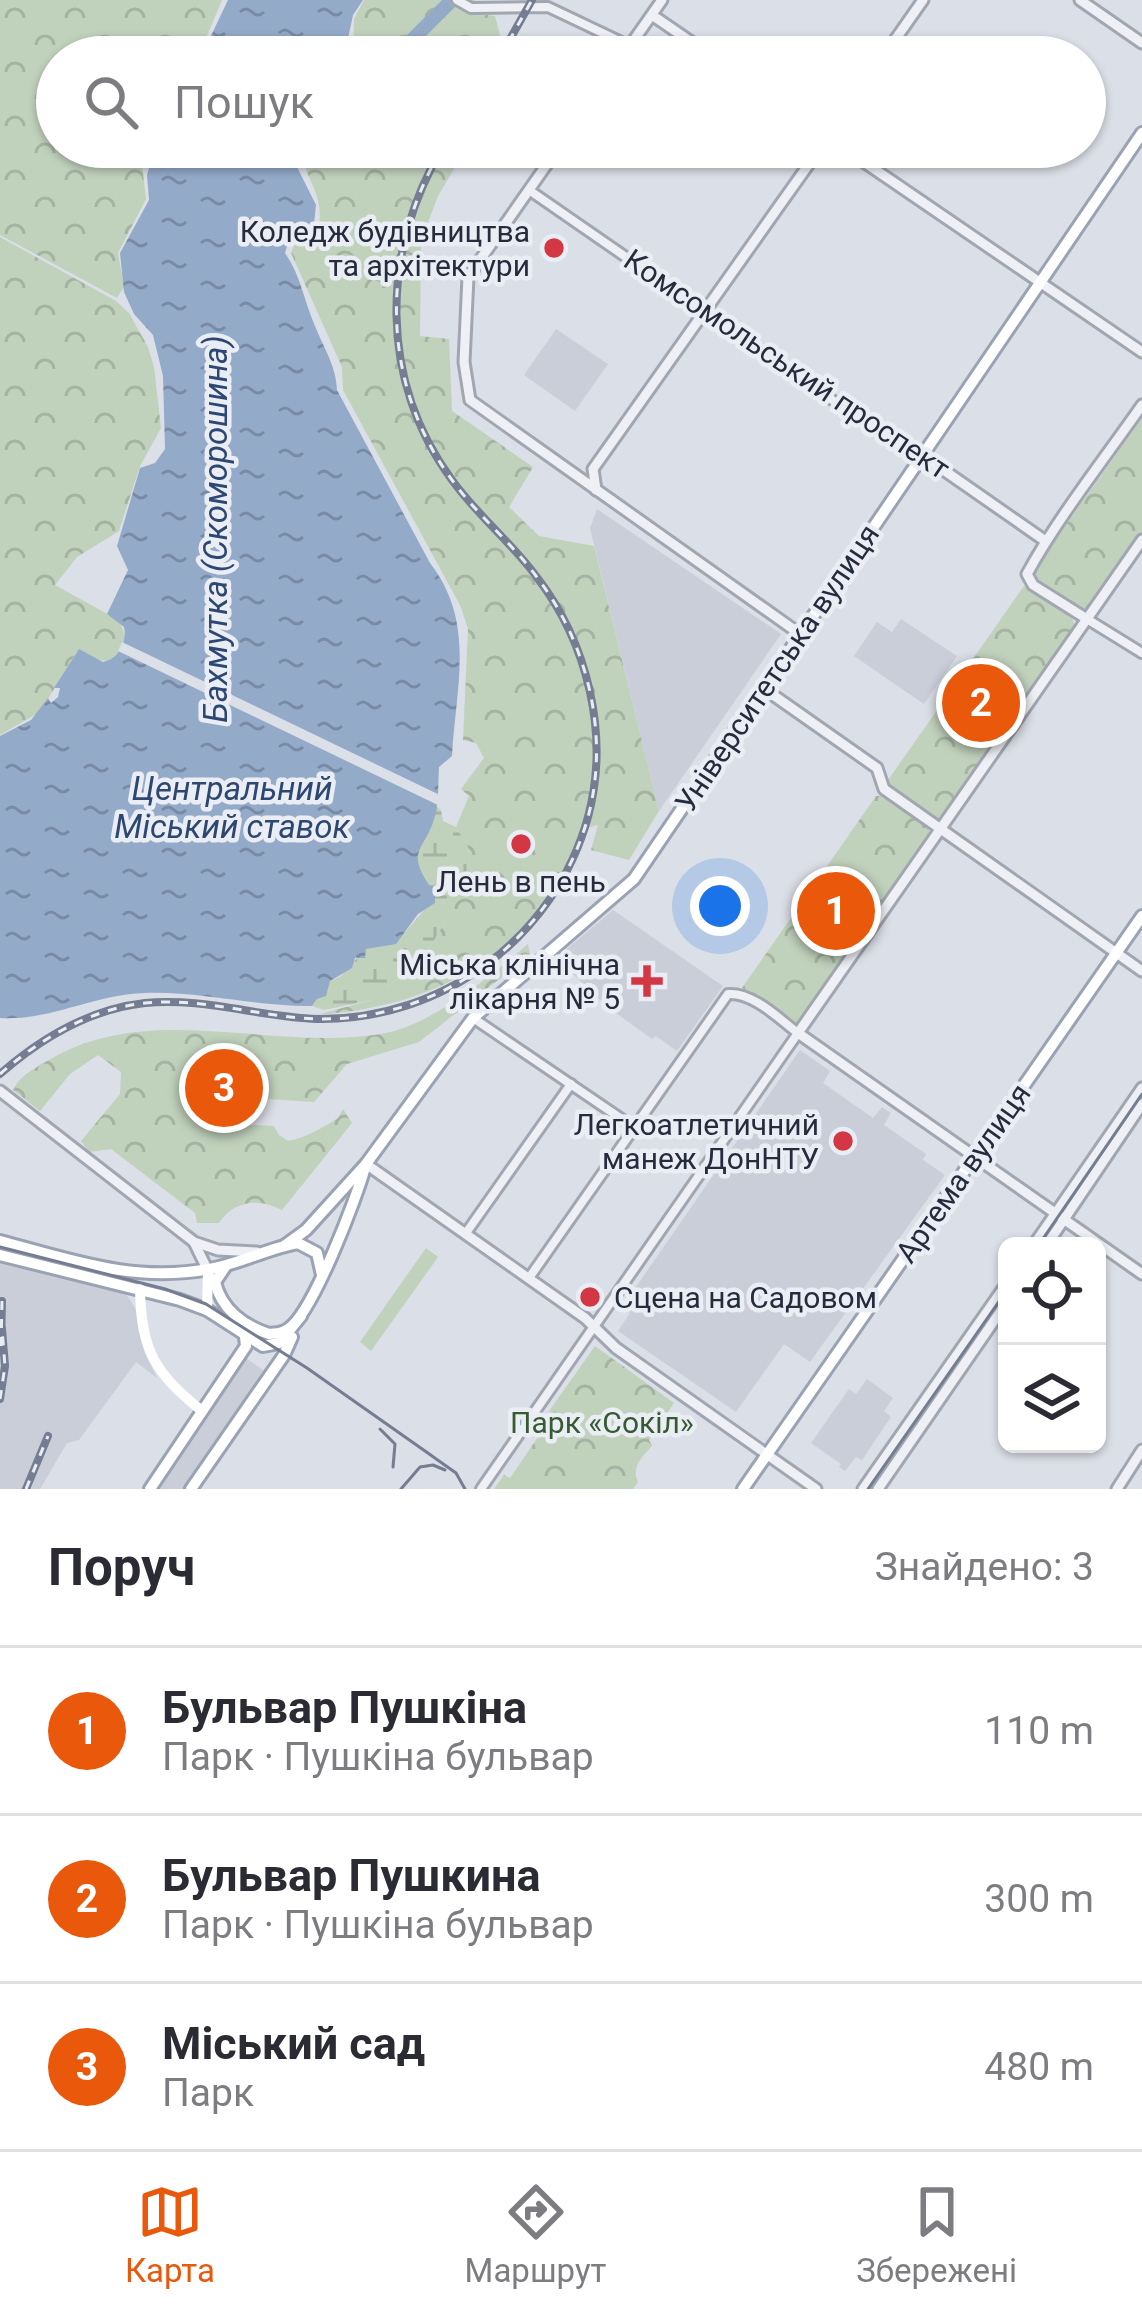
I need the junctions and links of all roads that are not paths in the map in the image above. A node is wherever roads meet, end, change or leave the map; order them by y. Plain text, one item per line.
1 (662, 0) edge
2 (923, 0) edge
3 (1080, 0) edge
4 (458, 1) edge
5 (652, 15) junction
6 (609, 36) edge
7 (637, 36) edge
8 (682, 36) edge
9 (898, 36) edge
10 (1142, 43) edge
11 (1142, 133) edge
12 (544, 168) edge
13 (805, 168) edge
14 (873, 168) edge
15 (529, 190) junction
16 (1040, 282) junction
17 (705, 310) junction
18 (1142, 352) edge
19 (1142, 405) edge
20 (922, 455) junction
21 (593, 470) junction
22 (576, 476) junction
23 (596, 490) junction
24 (1044, 540) junction
25 (1142, 540) edge
26 (1087, 619) junction
27 (800, 634) junction
28 (1142, 653) edge
29 (763, 688) junction
30 (941, 830) junction
31 (1142, 916) edge
32 (1116, 954) junction
33 (1142, 971) edge
34 (473, 1018) junction
35 (799, 1033) junction
36 (572, 1084) junction
37 (1142, 1088) edge
38 (4, 1094) edge
39 (1142, 1104) edge
40 (635, 1128) junction
41 (974, 1157) junction
42 (366, 1164) junction
43 (1059, 1217) junction
44 (466, 1233) junction
45 (1041, 1237) edge
46 (1050, 1237) edge
47 (0, 1241) edge
48 (194, 1242) junction
49 (270, 1250) junction
50 (0, 1256) edge
51 (226, 1265) junction
52 (208, 1270) junction
53 (177, 1274) junction
54 (1142, 1274) edge
55 (322, 1275) junction
56 (529, 1277) junction
57 (140, 1289) junction
58 (216, 1290) junction
59 (998, 1296) edge
60 (207, 1310) junction
61 (998, 1315) edge
62 (301, 1316) junction
63 (594, 1328) junction
64 (245, 1336) junction
65 (202, 1411) junction
66 (1142, 1450) edge
67 (767, 1455) junction
68 (149, 1489) edge
69 (190, 1489) edge
70 (481, 1489) edge
71 (743, 1489) edge
72 (816, 1489) edge
73 (863, 1489) edge
74 (878, 1489) edge
75 (1117, 1489) edge

1 - 5 street
2 - 9 street
3 - 10 street
4 - 6 street
5 - 7 street
5 - 8 street
11 - 16 main road, Університетська вулиця
12 - 15 street
13 - 17 street
14 - 16 street
15 - 17 street, Комсомольський проспект
15 - 22 street
16 - 18 street
16 - 20 main road, Університетська вулиця
17 - 20 street, Комсомольський проспект
17 - 21 street
19 - 24 street
20 - 24 street, Комсомольський проспект
20 - 27 main road, Університетська вулиця
21 - 22 street
21 - 23 street
22 - 23 street
23 - 27 street
24 - 26 street
25 - 26 street
26 - 28 street
26 - 30 street
27 - 29 main road, Університетська вулиця
29 - 30 street
29 - 34 main road, Університетська вулиця
30 - 32 street
30 - 35 street
31 - 32 main road, Артема вулиця
32 - 33 street
32 - 41 main road, Артема вулиця
34 - 36 street
34 - 42 main road, Університетська вулиця
35 - 40 street
35 - 41 street
35 - 63 street
36 - 40 street
36 - 44 street
37 - 43 street
38 - 48 street
39 - 43 street
40 - 56 street
41 - 43 street
41 - 67 main road, Артема вулиця
42 - 44 street
42 - 49 main road, Університетська вулиця
42 - 55 main road, Університетська вулиця
43 - 45 street
43 - 46 street
43 - 54 street
44 - 56 street
47 - 53 main road
48 - 49 street
48 - 52 street
48 - 53 street
49 - 51 main road
49 - 55 main road
50 - 57 main road
51 - 52 main road
51 - 58 main road
52 - 53 main road
52 - 58 street
52 - 60 main road
55 - 62 main road
56 - 63 street
57 - 60 main road
57 - 65 main road
58 - 62 main road
59 - 73 street
60 - 64 main road
61 - 74 street
62 - 64 main road
62 - 69 main road
63 - 67 street
63 - 70 street
64 - 65 main road
65 - 68 main road
66 - 75 street
67 - 71 main road, Артема вулиця
67 - 72 street

